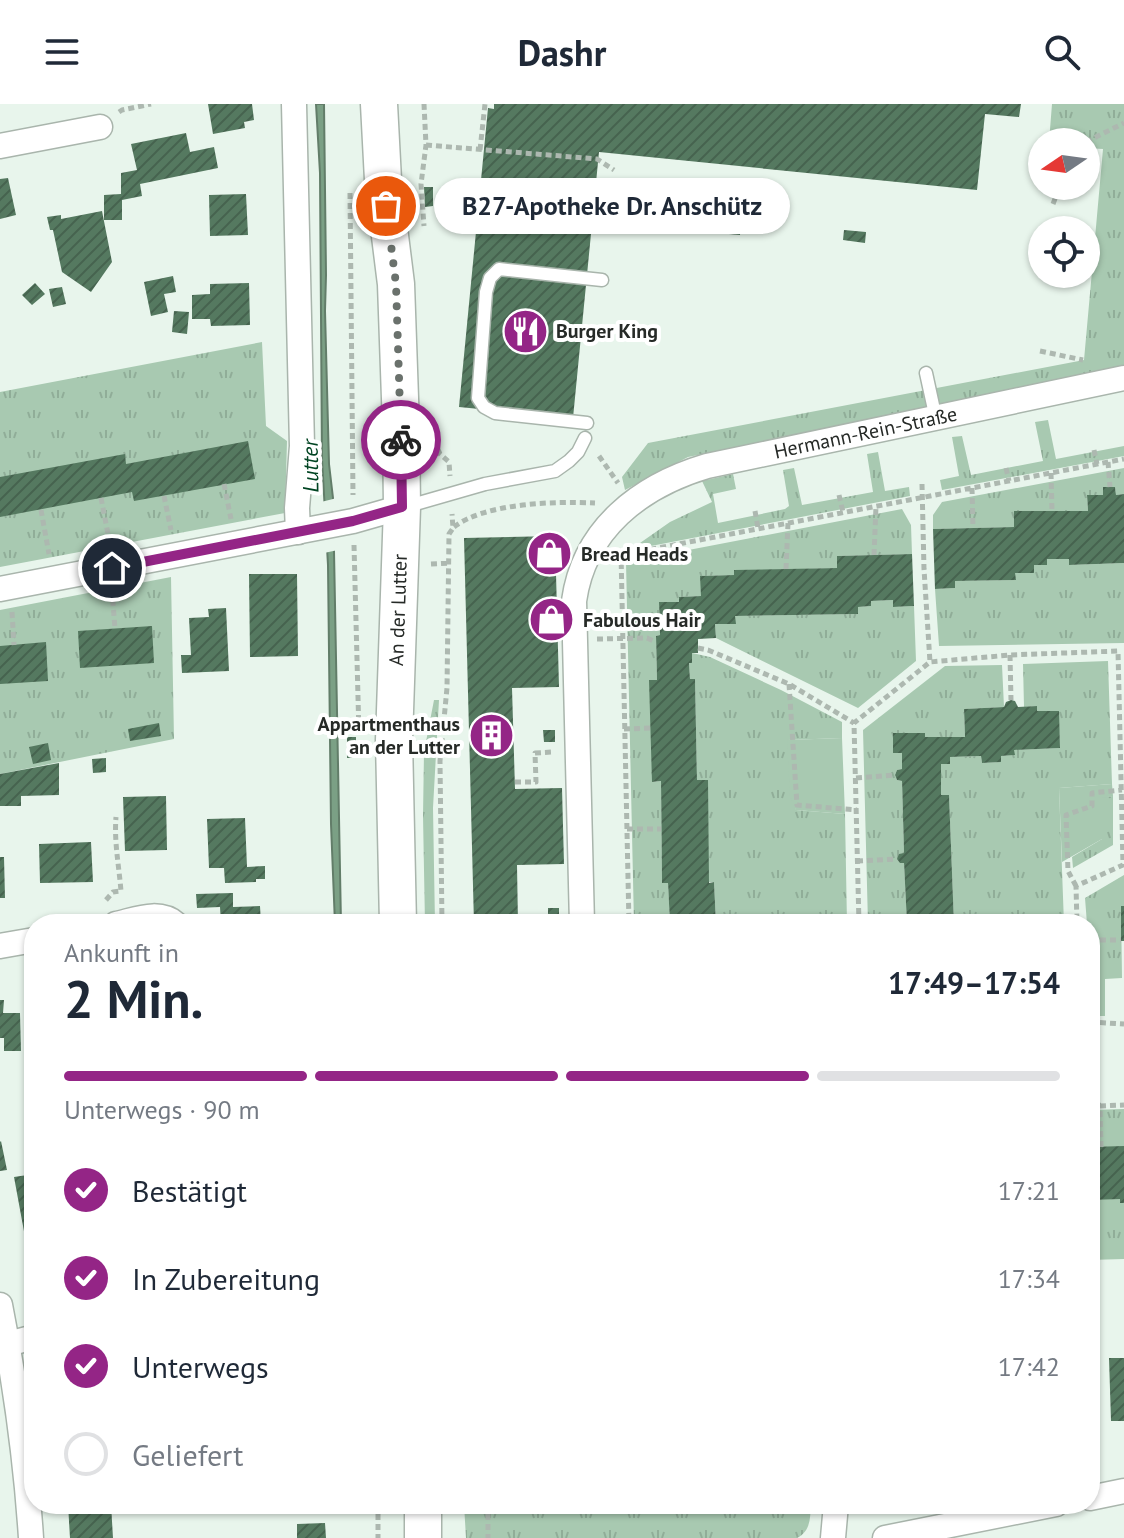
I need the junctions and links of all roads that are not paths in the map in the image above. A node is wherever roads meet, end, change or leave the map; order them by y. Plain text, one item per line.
1 (294, 104) edge
2 (379, 104) edge
3 (100, 127) dead end
4 (0, 146) edge
5 (602, 280) dead end
6 (926, 373) dead end
7 (1124, 378) edge
8 (936, 419) junction
9 (587, 423) dead end
10 (585, 438) road end
11 (402, 507) junction
12 (303, 531) junction
13 (0, 589) edge
14 (398, 914) edge
15 (582, 914) edge
16 (24, 942) edge
17 (0, 946) edge
18 (0, 1305) edge
19 (24, 1340) edge
20 (8, 1344) junction
21 (24, 1459) edge
22 (1124, 1491) edge
23 (1100, 1496) edge
24 (29, 1514) edge
25 (423, 1514) edge
26 (835, 1514) edge
27 (1023, 1514) edge
28 (973, 1529) edge
29 (31, 1538) edge
30 (423, 1538) edge
31 (833, 1538) edge
32 (885, 1538) edge

1 - 12 street
2 - 11 main road, An der Lutter
3 - 4 street
5 - 9 lane
6 - 8 lane
7 - 8 street, Hermann-Rein-Straße
8 - 15 street, Hermann-Rein-Straße
10 - 11 lane
11 - 12 street
11 - 14 main road, An der Lutter
12 - 13 street
16 - 17 street
18 - 20 street
19 - 20 street
20 - 21 street
22 - 23 street
24 - 29 street
25 - 30 main road
26 - 31 street
27 - 28 street
28 - 32 street

